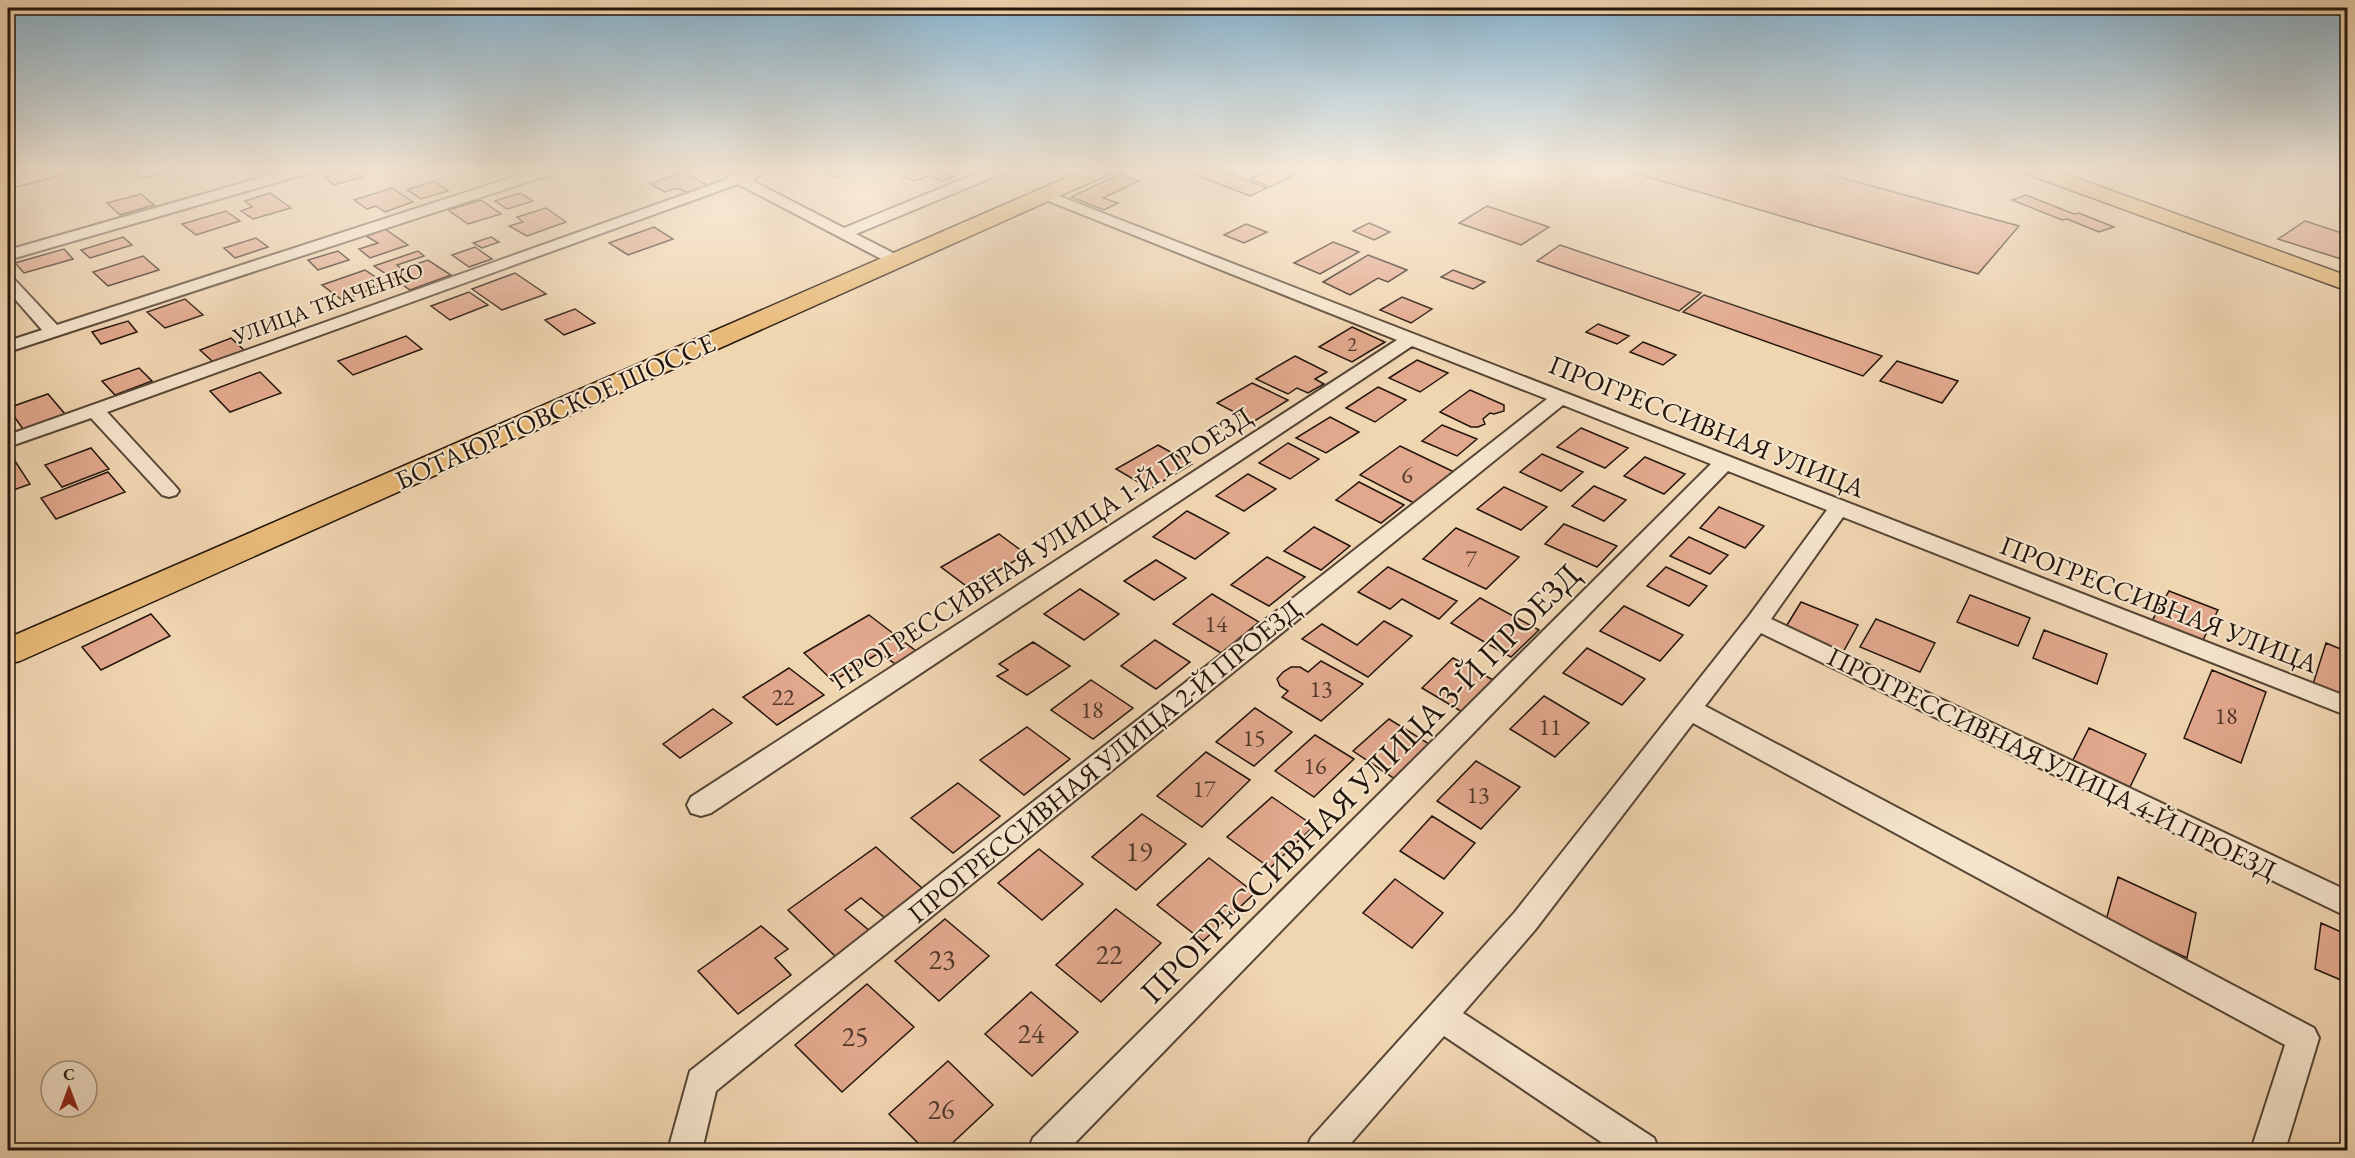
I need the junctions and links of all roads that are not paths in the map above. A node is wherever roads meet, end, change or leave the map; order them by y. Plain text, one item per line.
1 (116, 224) edge
2 (384, 224) edge
3 (615, 224) edge
4 (827, 224) edge
5 (866, 224) edge
6 (980, 224) edge
7 (1120, 224) edge
8 (2183, 224) edge
9 (844, 233) junction
10 (8, 255) edge
11 (897, 261) junction
12 (8, 282) edge
13 (2348, 284) edge
14 (53, 332) junction
15 (1412, 338) junction
16 (8, 347) edge
17 (1562, 397) junction
18 (94, 410) junction
19 (8, 441) edge
20 (1724, 463) junction
21 (169, 490) dead end
22 (1839, 508) junction
23 (1757, 622) junction
24 (8, 652) edge
25 (2348, 707) edge
26 (1689, 709) junction
27 (701, 805) dead end
28 (2348, 905) edge
29 (1441, 1016) junction
30 (685, 1150) edge
31 (1045, 1150) edge
32 (1323, 1150) edge
33 (1642, 1150) edge
34 (2268, 1150) edge

1 - 10 street
2 - 14 street
3 - 18 street, УЛИЦА ТКАЧЕНКО
4 - 9 street
5 - 9 street
6 - 11 main road, БОТАЮРТОВСКОЕ ШОССЕ
7 - 15 street, ПРОГРЕССИВНАЯ УЛИЦА
8 - 13 main road
9 - 11 street
11 - 24 main road, БОТАЮРТОВСКОЕ ШОССЕ
12 - 14 street
14 - 16 street
15 - 17 street, ПРОГРЕССИВНАЯ УЛИЦА
15 - 27 street, ПРОГРЕССИВНАЯ УЛИЦА 1-Й ПРОЕЗД
17 - 20 street, ПРОГРЕССИВНАЯ УЛИЦА
17 - 30 street, ПРОГРЕССИВНАЯ УЛИЦА 2-Й ПРОЕЗД
18 - 19 street, УЛИЦА ТКАЧЕНКО
18 - 21 street
20 - 22 street, ПРОГРЕССИВНАЯ УЛИЦА
20 - 31 street, ПРОГРЕССИВНАЯ УЛИЦА 3-Й ПРОЕЗД
22 - 23 street
22 - 25 street, ПРОГРЕССИВНАЯ УЛИЦА
23 - 26 street
23 - 28 street, ПРОГРЕССИВНАЯ УЛИЦА 4-Й ПРОЕЗД
26 - 29 street
26 - 34 street
29 - 32 street
29 - 33 street

